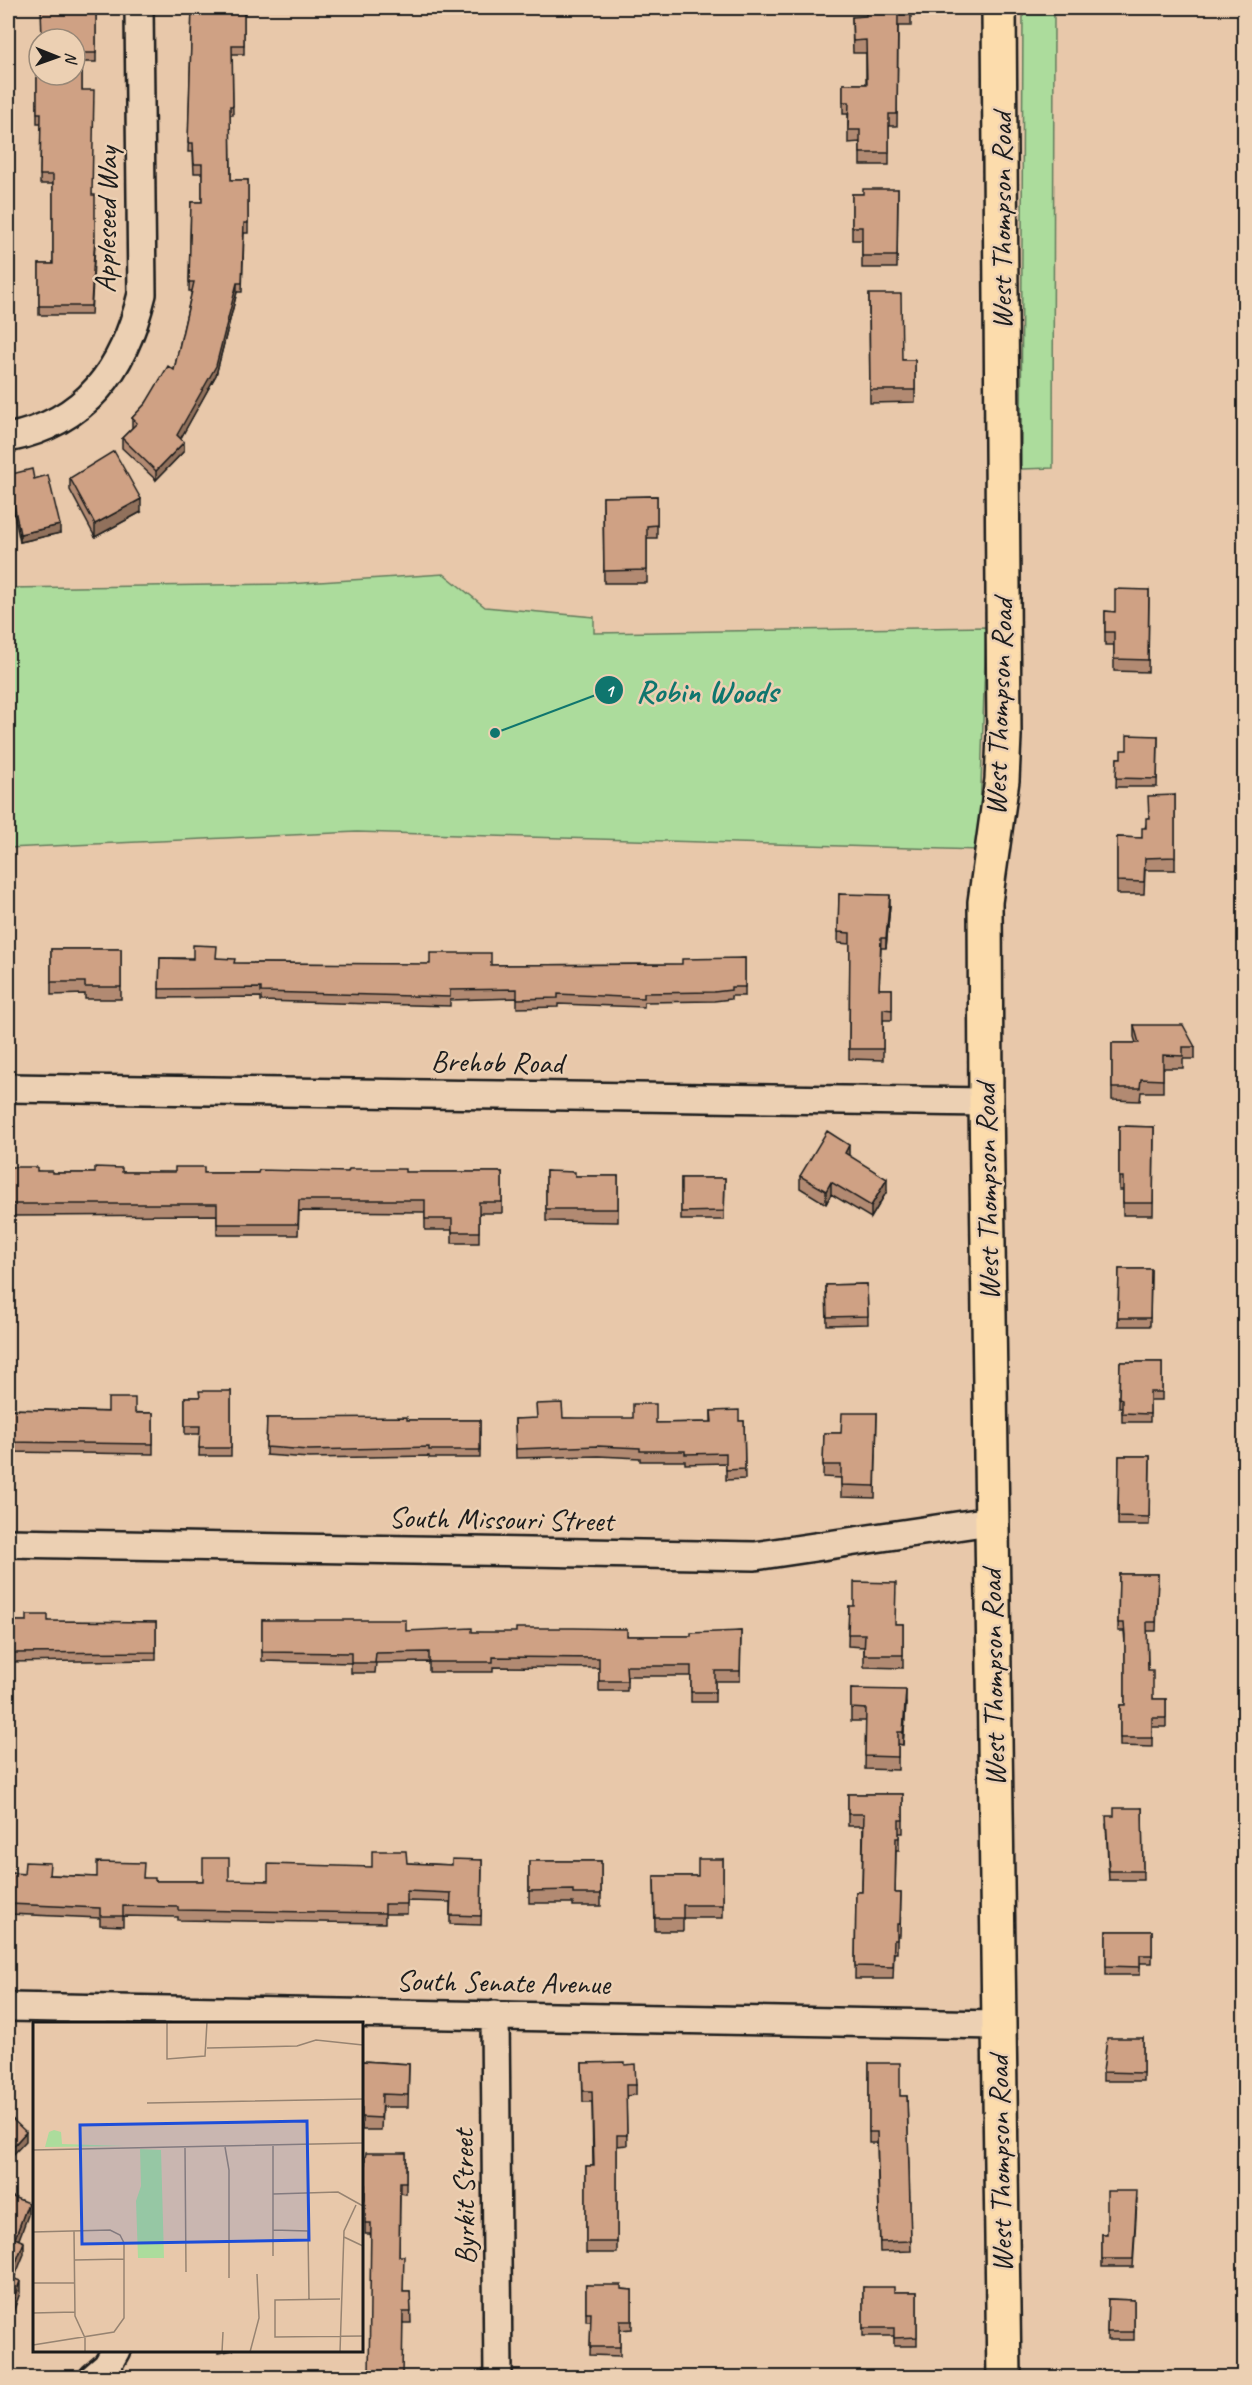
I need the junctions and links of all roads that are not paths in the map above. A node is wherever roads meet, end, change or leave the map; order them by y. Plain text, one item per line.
1 (140, 8) edge
2 (999, 8) edge
3 (8, 438) edge
4 (8, 1088) edge
5 (986, 1102) junction
6 (990, 1521) junction
7 (8, 1543) edge
8 (8, 2007) edge
9 (113, 2015) edge
10 (495, 2015) junction
11 (997, 2025) junction
12 (498, 2378) edge
13 (1004, 2378) edge

1 - 3 street, Appleseed Way
2 - 5 main road, West Thompson Road
4 - 5 street, Brehob Road
5 - 6 main road, West Thompson Road
6 - 7 street, South Missouri Street
6 - 11 main road, West Thompson Road
8 - 9 street, South Senate Avenue
9 - 10 street, South Senate Avenue
10 - 11 street, South Senate Avenue
10 - 12 street, Byrkit Street
11 - 13 main road, West Thompson Road

